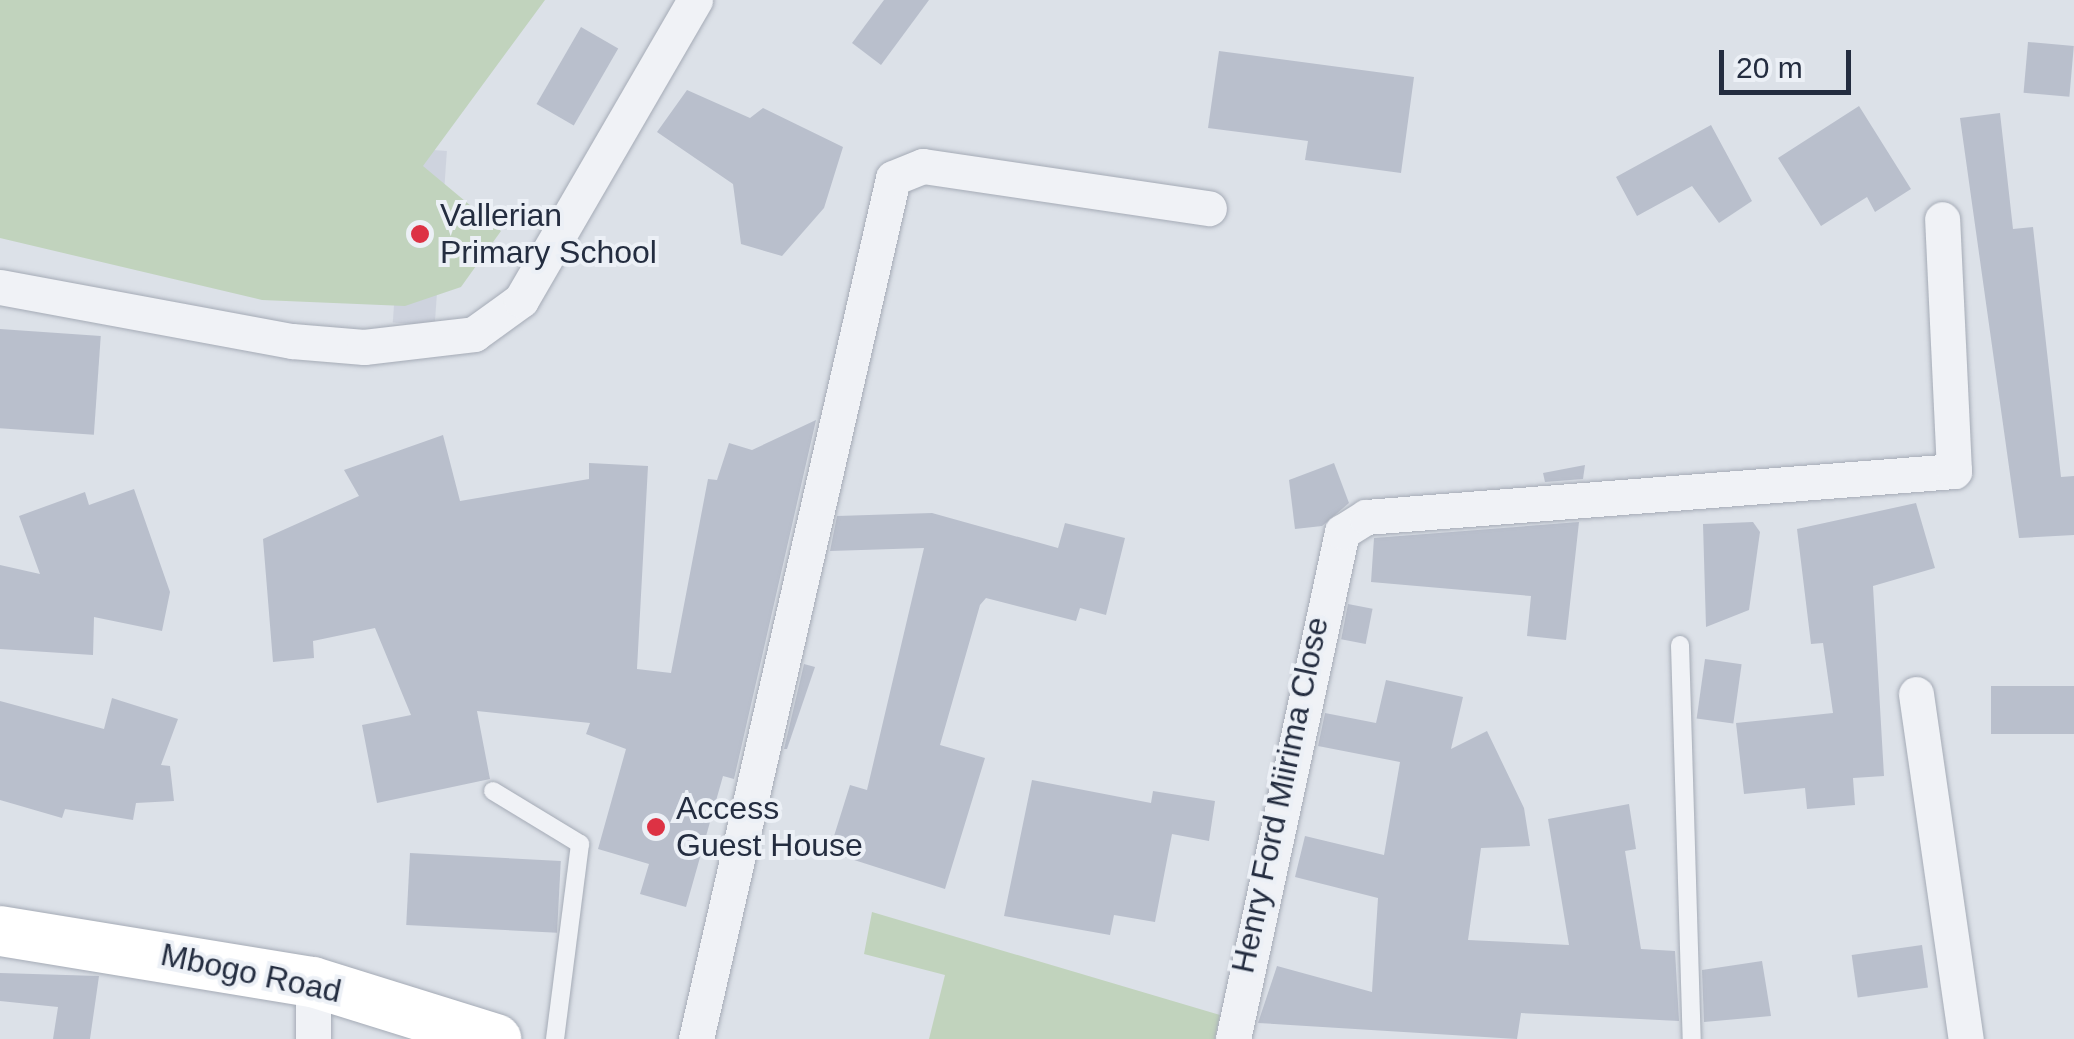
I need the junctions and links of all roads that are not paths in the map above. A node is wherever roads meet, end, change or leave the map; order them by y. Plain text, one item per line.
1 (695, 0) edge
2 (1209, 208) dead end
3 (1942, 219) dead end
4 (0, 288) edge
5 (1680, 645) dead end
6 (1916, 694) dead end
7 (493, 791) dead end
8 (0, 931) edge
9 (313, 982) junction
10 (312, 1039) edge
11 (496, 1039) edge
12 (555, 1039) edge
13 (696, 1039) edge
14 (1233, 1039) edge
15 (1692, 1039) edge
16 (1966, 1039) edge

1 - 4 street
2 - 13 street
3 - 14 street, Henry Ford Miirima Close
5 - 15 lane
6 - 16 street
7 - 12 lane
8 - 9 street, Mbogo Road
9 - 10 street
9 - 11 street, Mbogo Road

